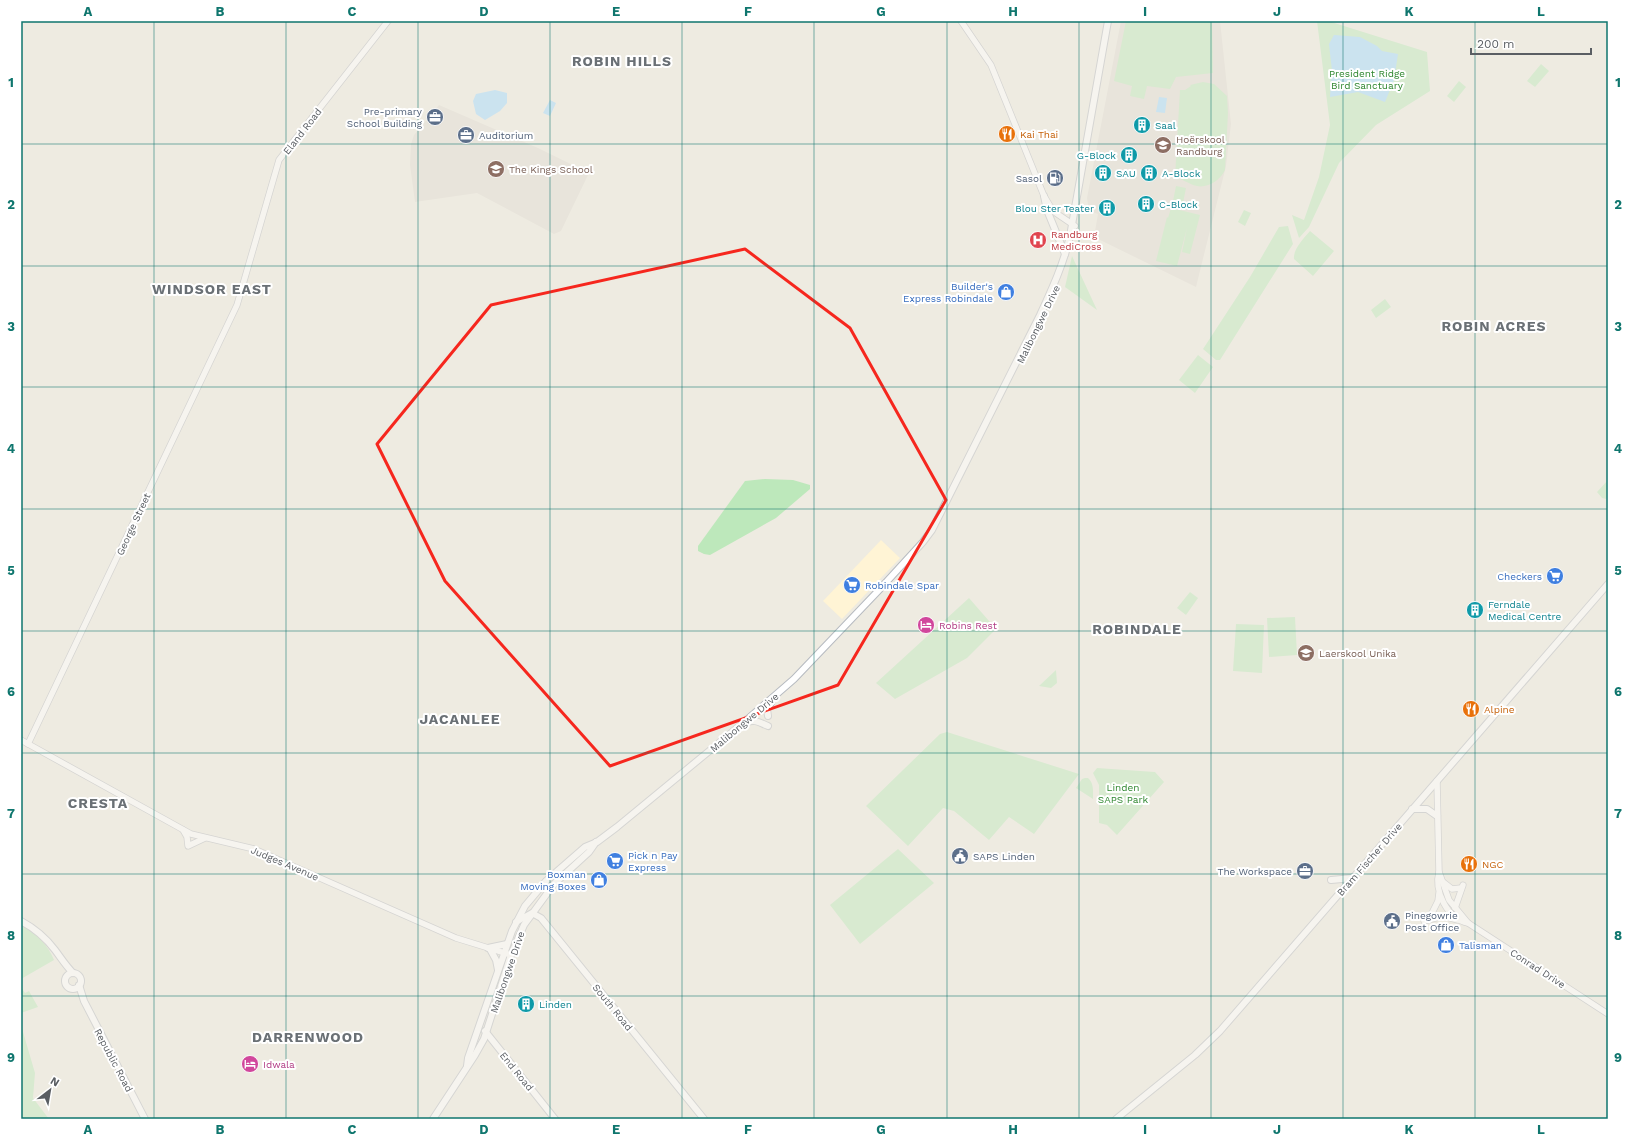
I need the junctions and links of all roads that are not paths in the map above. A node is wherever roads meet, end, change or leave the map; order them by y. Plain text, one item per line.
1 (388, 21) edge
2 (961, 21) edge
3 (1109, 21) edge
4 (1044, 196) junction
5 (1073, 225) junction
6 (1065, 254) junction
7 (237, 305) joint
8 (1608, 584) edge
9 (879, 590) junction
10 (787, 686) junction
11 (768, 716) dead end
12 (742, 724) junction
13 (768, 726) dead end
14 (21, 740) edge
15 (28, 744) junction
16 (1437, 781) junction
17 (1412, 809) junction
18 (1437, 816) junction
19 (183, 830) junction
20 (205, 838) junction
21 (597, 842) junction
22 (1439, 872) junction
23 (1353, 878) junction
24 (1331, 880) dead end
25 (1442, 881) junction
26 (1439, 889) junction
27 (542, 898) junction
28 (1447, 902) junction
29 (1455, 908) junction
30 (532, 914) junction
31 (1431, 915) dead end
32 (541, 918) junction
33 (1460, 920) junction
34 (21, 921) edge
35 (1424, 921) dead end
36 (515, 923) junction
37 (1468, 923) junction
38 (507, 944) junction
39 (489, 949) junction
40 (504, 953) junction
41 (511, 955) junction
42 (63, 963) junction
43 (498, 972) junction
44 (73, 973) junction
45 (66, 977) junction
46 (79, 985) junction
47 (72, 989) junction
48 (84, 1001) junction
49 (1608, 1014) edge
50 (481, 1022) junction
51 (486, 1033) junction
52 (467, 1066) junction
53 (146, 1119) edge
54 (433, 1119) edge
55 (555, 1119) edge
56 (704, 1119) edge
57 (1116, 1119) edge

1 - 7 street, Eland Road
2 - 4 street
3 - 5 main road, Malibongwe Drive
4 - 5 street
4 - 6 main road
5 - 6 main road, Malibongwe Drive
5 - 9 main road, Malibongwe Drive
6 - 9 main road, Malibongwe Drive
7 - 15 street, George Street
8 - 16 main road, Bram Fischer Drive
9 - 10 main road, Malibongwe Drive
10 - 11 main road
10 - 12 main road, Malibongwe Drive
12 - 13 main road
12 - 21 main road, Malibongwe Drive
14 - 15 street, Judges Avenue
15 - 19 street, Judges Avenue
16 - 17 main road, Bram Fischer Drive
16 - 18 street
17 - 18 main road
17 - 23 main road, Bram Fischer Drive
18 - 22 street
19 - 20 street, Judges Avenue
19 - 20 street
20 - 39 street, Judges Avenue
21 - 27 main road, Malibongwe Drive
21 - 36 main road, Malibongwe Drive
22 - 25 street
22 - 26 street
23 - 24 main road
23 - 57 main road, Bram Fischer Drive
25 - 28 street
25 - 29 street
26 - 28 street
26 - 31 street
27 - 30 main road, Malibongwe Drive
27 - 32 main road
28 - 29 street, Conrad Drive
28 - 33 street, Conrad Drive
29 - 37 street, Conrad Drive
30 - 32 main road, South Road
30 - 36 main road
30 - 41 main road, Malibongwe Drive
32 - 56 main road, South Road
33 - 35 street
33 - 37 street, Conrad Drive
34 - 42 main road
36 - 38 main road, Malibongwe Drive
37 - 49 street, Conrad Drive
38 - 39 main road
38 - 40 main road, Malibongwe Drive
39 - 40 street, Judges Avenue
39 - 43 main road
40 - 41 street, Judges Avenue
40 - 43 main road, Malibongwe Drive
41 - 51 main road, Malibongwe Drive
42 - 44 main road
42 - 45 main road
43 - 50 main road, Malibongwe Drive
44 - 45 main road
44 - 46 main road
45 - 47 main road
46 - 47 main road
46 - 48 main road, Republic Road
47 - 48 main road, Republic Road
48 - 53 main road, Republic Road
50 - 51 main road, End Road
50 - 52 main road, Malibongwe Drive
51 - 52 main road, Malibongwe Drive
51 - 55 main road, End Road
52 - 54 main road, Malibongwe Drive

